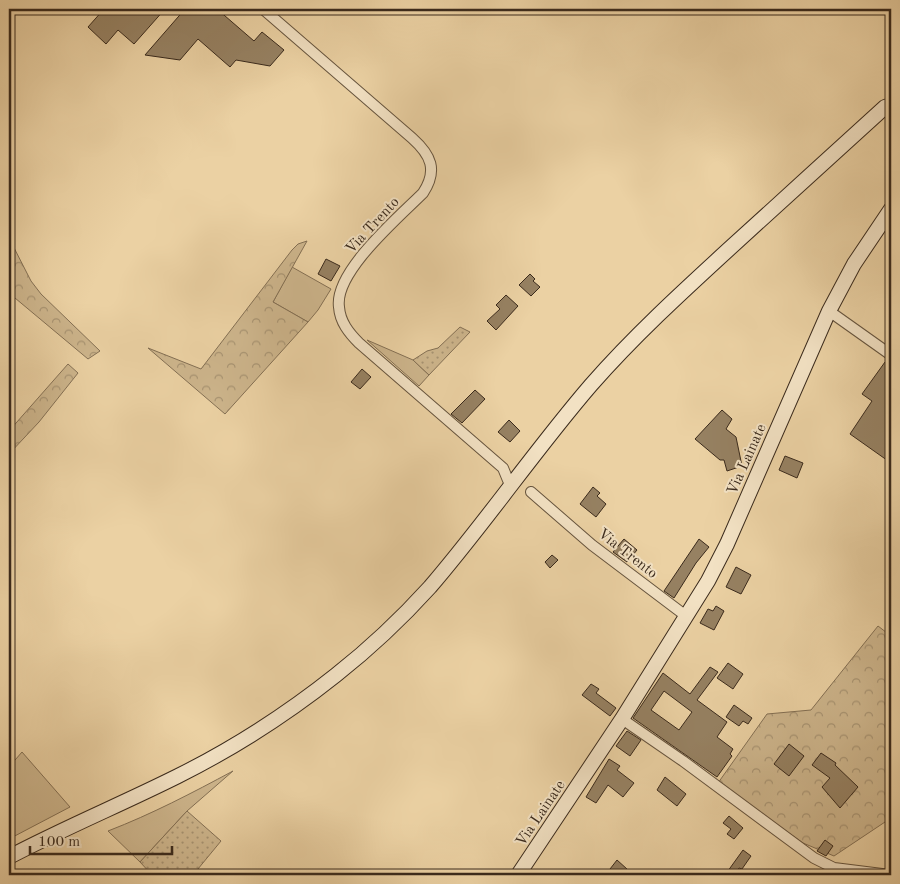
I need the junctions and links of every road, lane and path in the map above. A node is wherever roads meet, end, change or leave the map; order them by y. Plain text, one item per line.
1 (263, 9) edge
2 (891, 91) edge
3 (888, 106) edge
4 (891, 209) edge
5 (829, 311) junction
6 (891, 355) edge
7 (503, 468) junction
8 (521, 471) junction
9 (510, 485) junction
10 (531, 492) dead end
11 (686, 616) junction
12 (622, 719) junction
13 (9, 857) edge
14 (518, 875) edge
15 (890, 875) edge

1 - 7 street, Via Trento
2 - 3 main road
3 - 8 main road
4 - 5 main road, Via Lainate
5 - 6 street
5 - 11 main road, Via Lainate
7 - 8 street
7 - 9 street
8 - 9 main road
9 - 13 main road
10 - 11 street, Via Trento
11 - 12 main road, Via Lainate
12 - 14 main road, Via Lainate
12 - 15 street

